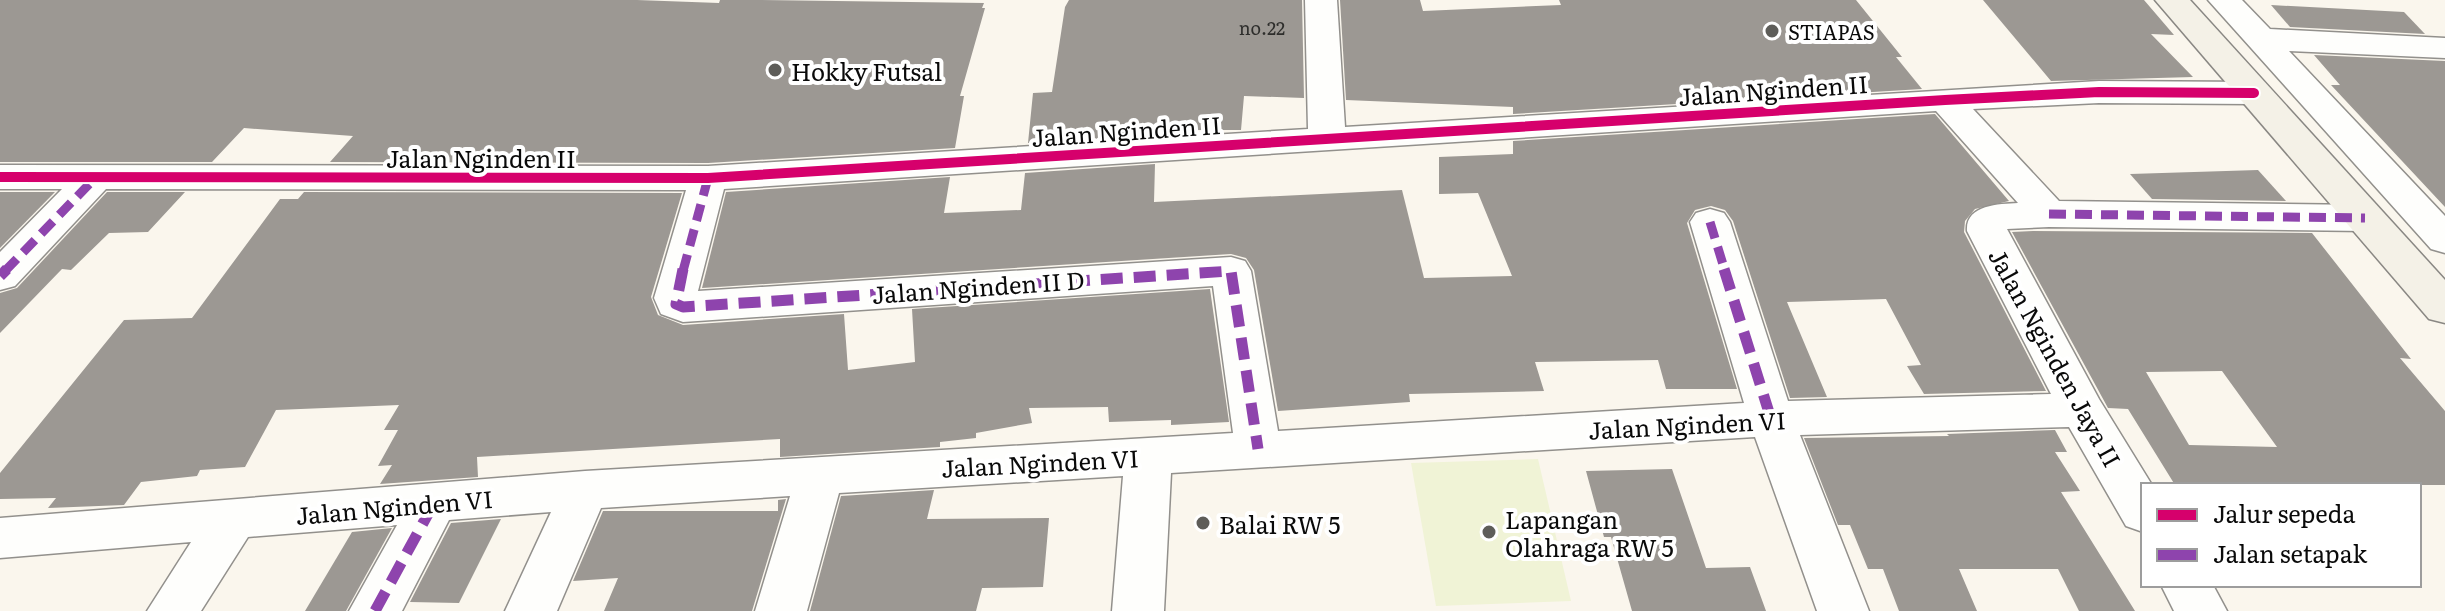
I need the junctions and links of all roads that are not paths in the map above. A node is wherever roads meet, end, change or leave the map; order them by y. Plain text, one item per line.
1 (1321, 0) edge
2 (2172, 0) edge
3 (2224, 0) edge
4 (2260, 39) junction
5 (2445, 48) edge
6 (2254, 93) junction
7 (1945, 100) junction
8 (1327, 139) junction
9 (0, 177) edge
10 (96, 177) junction
11 (708, 178) junction
12 (2049, 214) junction
13 (2365, 218) junction
14 (1710, 222) dead end
15 (2445, 240) edge
16 (0, 276) edge
17 (2445, 308) edge
18 (2082, 410) junction
19 (1771, 419) junction
20 (1258, 449) junction
21 (1148, 456) junction
22 (820, 476) junction
23 (585, 490) junction
24 (434, 503) junction
25 (2141, 509) edge
26 (234, 519) junction
27 (0, 538) edge
28 (2187, 587) edge
29 (173, 611) edge
30 (375, 611) edge
31 (531, 611) edge
32 (781, 611) edge
33 (1138, 611) edge
34 (1843, 611) edge
35 (2201, 611) edge

1 - 8 street
2 - 6 street
3 - 4 street
4 - 5 street
4 - 15 street
6 - 7 street, Jalan Nginden II
6 - 13 street
7 - 8 street, Jalan Nginden II
7 - 12 street
8 - 11 street, Jalan Nginden II
9 - 10 street, Jalan Nginden II
10 - 11 street, Jalan Nginden II
10 - 16 street
11 - 20 street, Jalan Nginden II D
12 - 13 street
12 - 18 street, Jalan Nginden Jaya II
13 - 17 street
14 - 19 street
18 - 19 street, Jalan Nginden VI
18 - 25 street, Jalan Nginden Jaya II
19 - 20 street, Jalan Nginden VI
19 - 34 street
20 - 21 street, Jalan Nginden VI
21 - 22 street, Jalan Nginden VI
21 - 33 street
22 - 23 street, Jalan Nginden VI
22 - 32 street
23 - 24 street, Jalan Nginden VI
23 - 31 street
24 - 26 street, Jalan Nginden VI
24 - 30 street
26 - 27 street, Jalan Nginden VI
26 - 29 street
28 - 35 street

